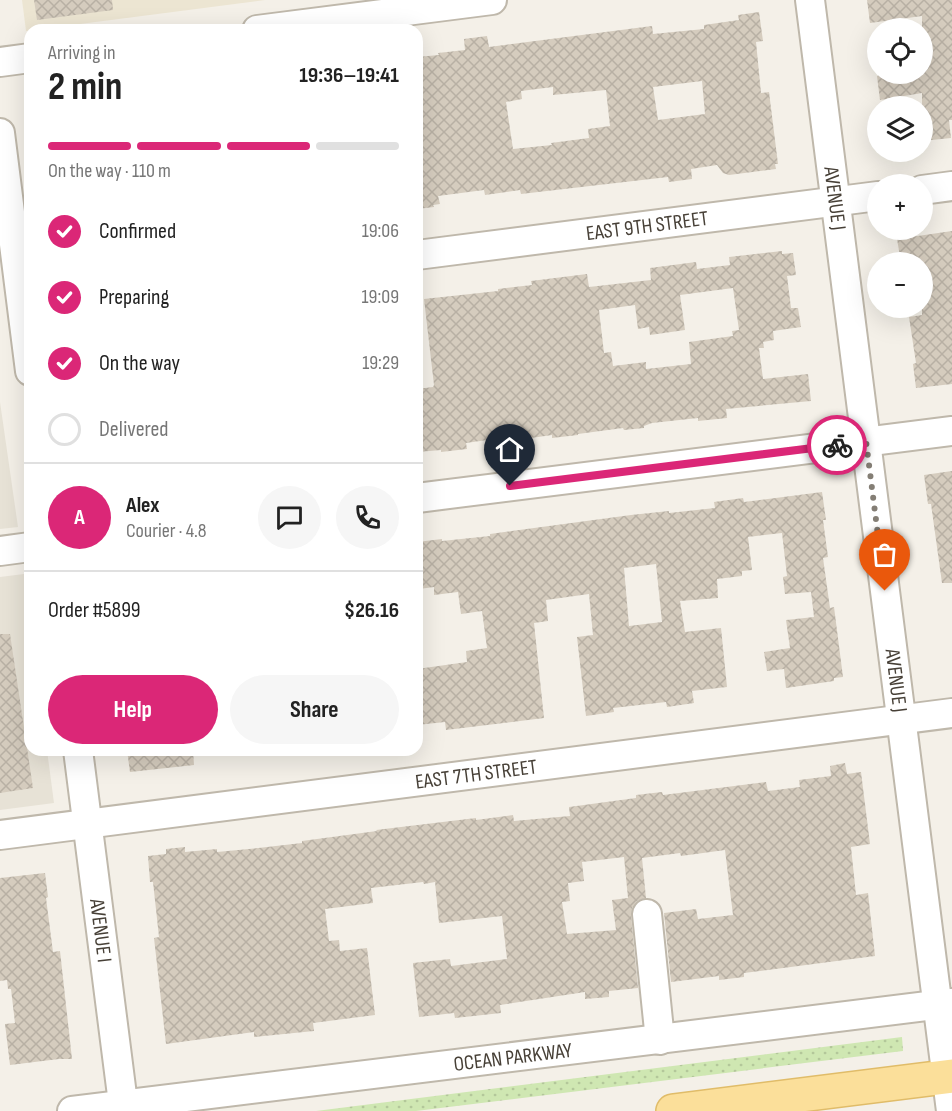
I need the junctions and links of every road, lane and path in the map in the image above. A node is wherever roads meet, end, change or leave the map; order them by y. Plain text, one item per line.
1 (492, 0) edge
2 (810, 0) edge
3 (299, 12) edge
4 (271, 24) edge
5 (24, 59) edge
6 (0, 62) edge
7 (0, 133) edge
8 (952, 186) edge
9 (933, 189) edge
10 (867, 197) edge
11 (835, 201) junction
12 (423, 254) edge
13 (17, 306) edge
14 (24, 340) edge
15 (952, 430) edge
16 (866, 441) junction
17 (423, 497) edge
18 (24, 548) edge
19 (0, 551) edge
20 (952, 713) edge
21 (901, 719) junction
22 (79, 756) edge
23 (88, 824) junction
24 (0, 835) edge
25 (647, 914) dead end
26 (945, 1004) edge
27 (660, 1040) junction
28 (950, 1076) edge
29 (124, 1108) edge
30 (72, 1111) edge
31 (673, 1111) edge
32 (951, 1111) edge

1 - 3 street
2 - 11 street, AVENUE J
3 - 4 street
5 - 6 street
7 - 13 street
8 - 9 street
10 - 11 street, EAST 9TH STREET
11 - 12 street, EAST 9TH STREET
11 - 16 street, AVENUE J
13 - 14 street
15 - 16 street
16 - 17 street
16 - 21 street, AVENUE J
18 - 19 street
20 - 21 street, EAST 7TH STREET
21 - 23 street, EAST 7TH STREET
21 - 26 street, AVENUE J
22 - 23 street, AVENUE I
23 - 24 street, EAST 7TH STREET
23 - 29 street, AVENUE I
25 - 27 street
26 - 27 street, OCEAN PARKWAY
26 - 28 street, AVENUE J
27 - 29 street, OCEAN PARKWAY
28 - 31 main road
28 - 32 street, AVENUE J
29 - 30 street, OCEAN PARKWAY

